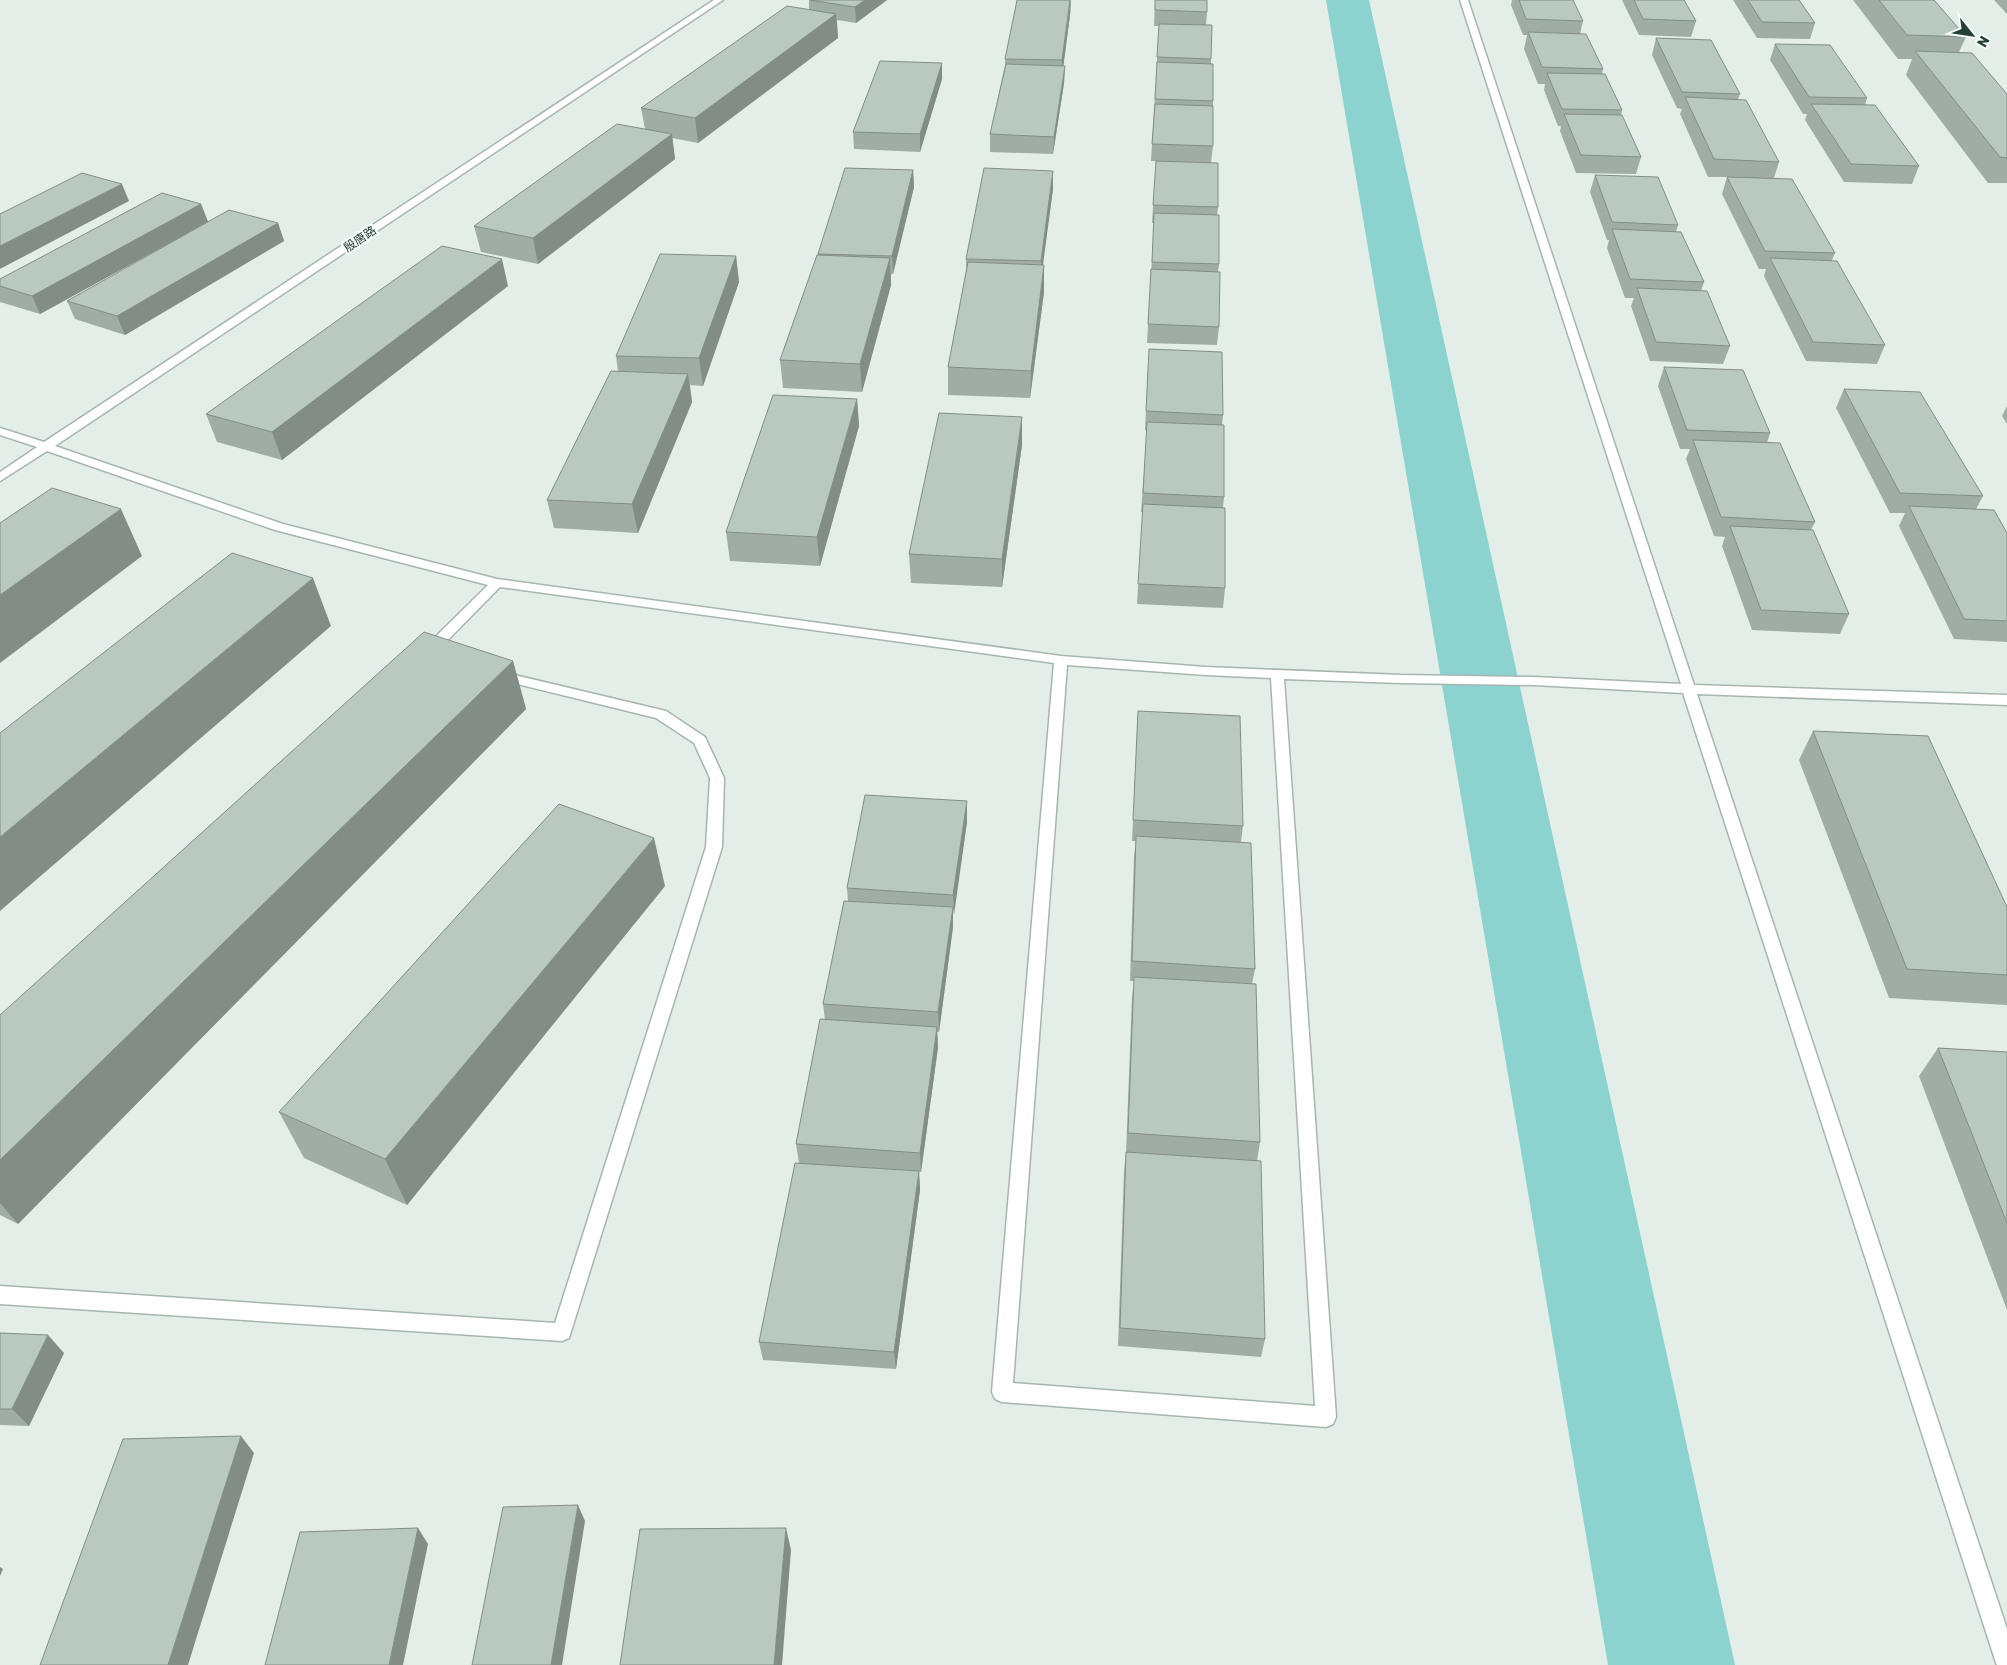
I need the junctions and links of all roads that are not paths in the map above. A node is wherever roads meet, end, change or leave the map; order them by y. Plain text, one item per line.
1 (719, 0) edge
2 (1464, 0) edge
3 (0, 431) edge
4 (46, 447) junction
5 (0, 477) edge
6 (498, 584) junction
7 (1060, 660) junction
8 (443, 661) edge
9 (481, 670) edge
10 (1277, 673) junction
11 (1688, 689) junction
12 (2007, 700) edge
13 (0, 1295) edge
14 (2007, 1663) edge

1 - 4 street, 殷唐路
2 - 11 street
3 - 4 street
4 - 5 street, 殷唐路
4 - 6 street
6 - 7 street
6 - 8 street
7 - 10 street
7 - 10 street
9 - 13 street
10 - 11 street
11 - 12 street
11 - 14 street

